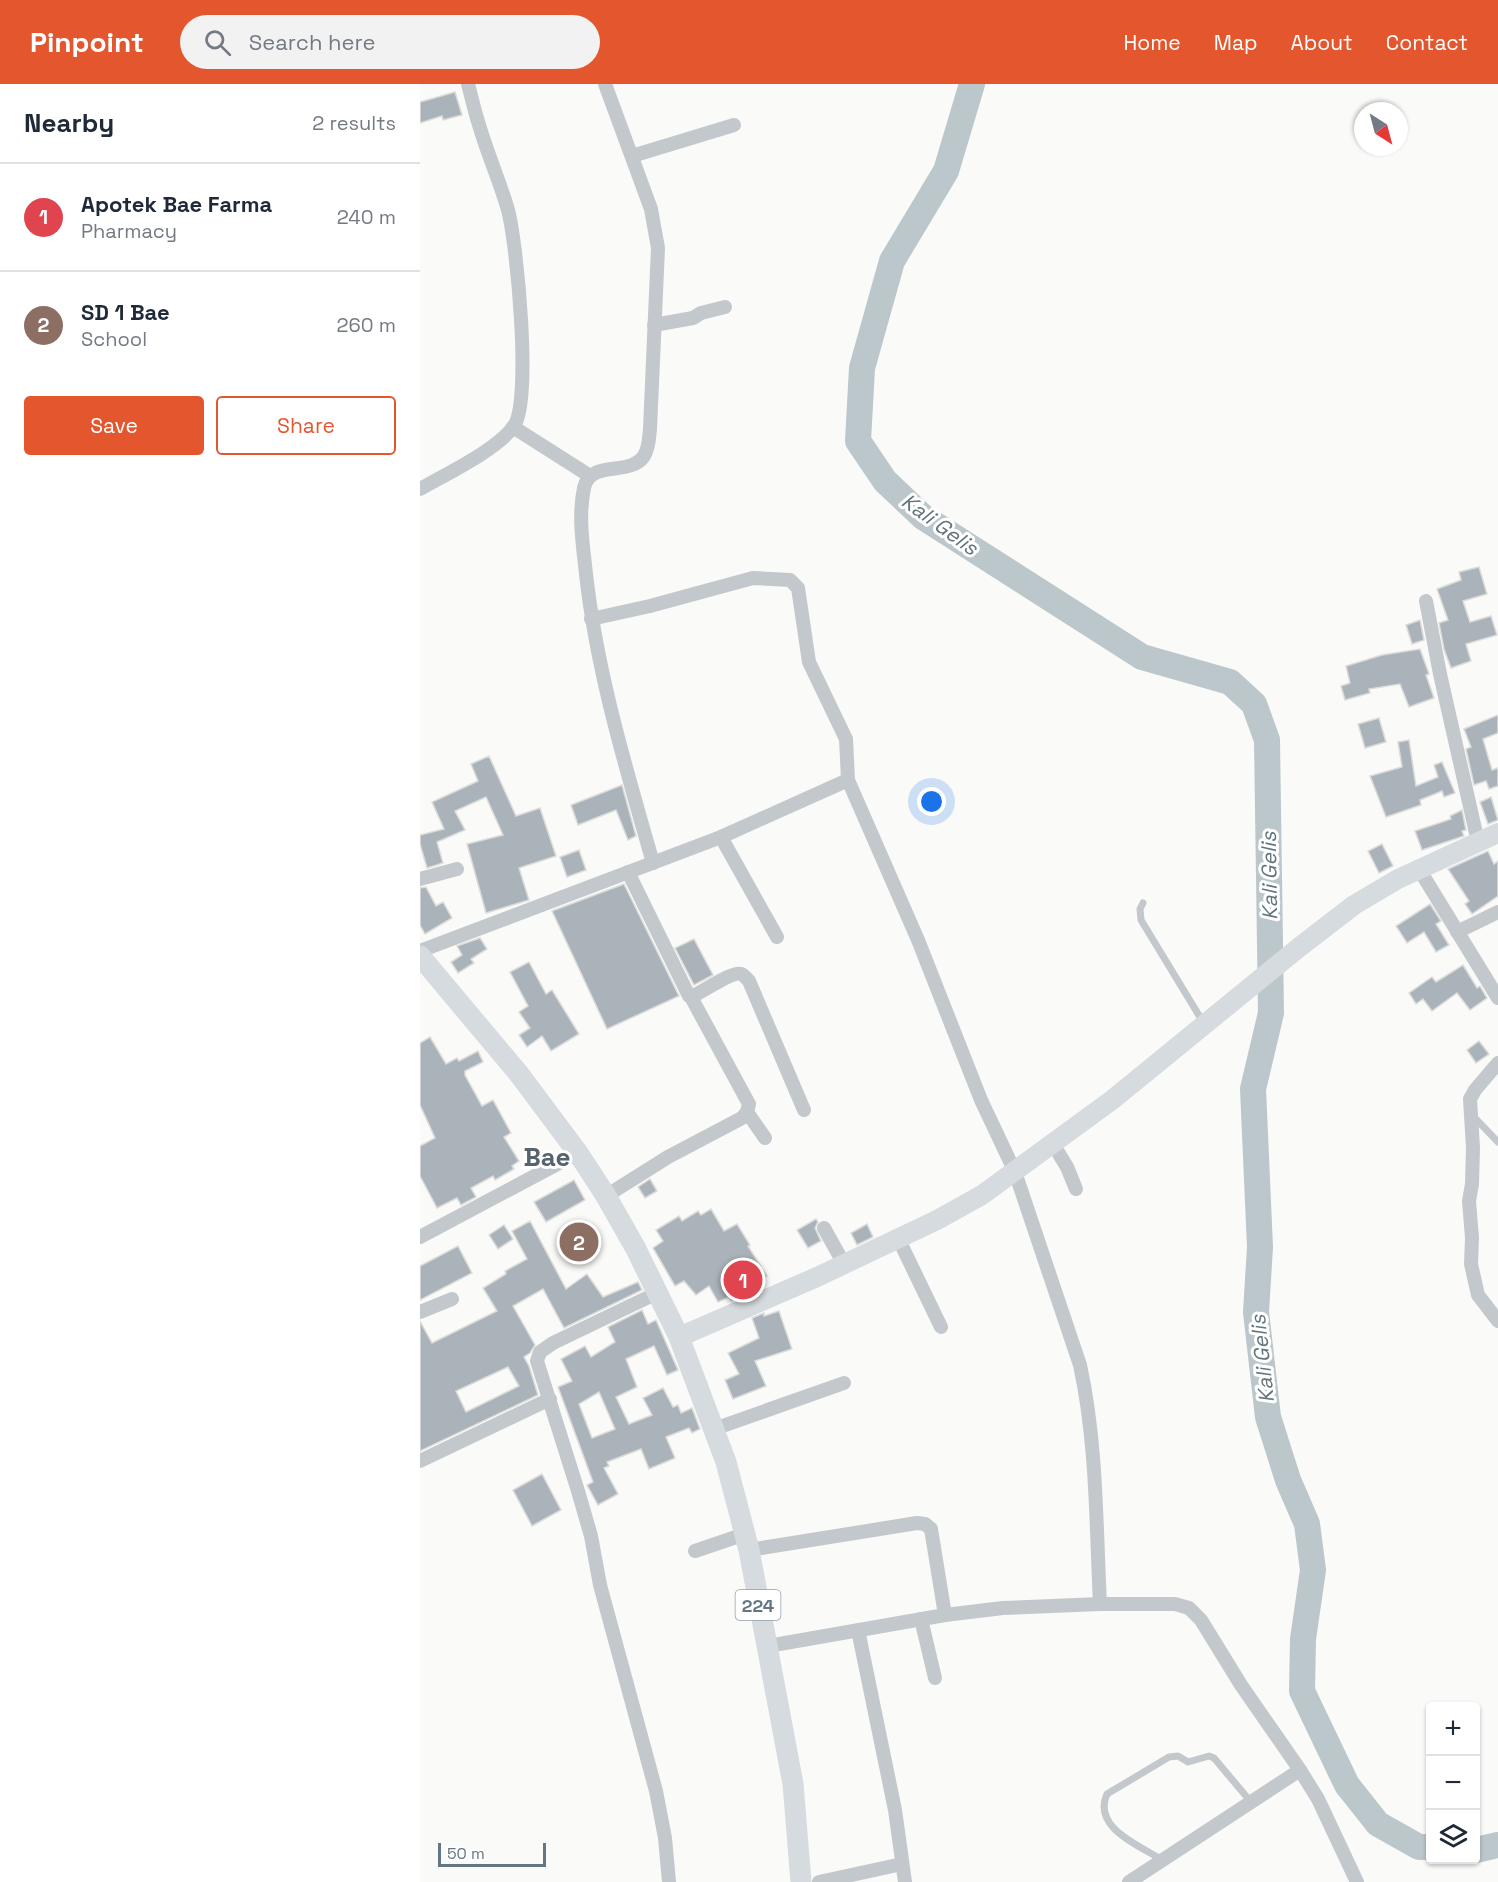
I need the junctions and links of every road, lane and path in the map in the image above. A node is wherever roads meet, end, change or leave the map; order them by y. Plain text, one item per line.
1 (468, 84) edge
2 (605, 84) edge
3 (734, 125) dead end
4 (632, 156) junction
5 (725, 307) dead end
6 (654, 325) junction
7 (513, 427) junction
8 (590, 476) junction
9 (420, 489) edge
10 (1426, 601) dead end
11 (591, 619) junction
12 (848, 780) junction
13 (1498, 833) edge
14 (721, 837) junction
15 (1478, 842) junction
16 (653, 863) junction
17 (457, 869) dead end
18 (1419, 869) junction
19 (628, 872) junction
20 (420, 879) edge
21 (1143, 903) dead end
22 (1498, 912) edge
23 (1457, 932) junction
24 (777, 937) dead end
25 (420, 951) edge
26 (420, 956) edge
27 (691, 997) junction
28 (1498, 998) edge
29 (1204, 1024) junction
30 (1498, 1063) edge
31 (804, 1110) dead end
32 (747, 1112) junction
33 (1470, 1112) junction
34 (765, 1138) dead end
35 (1498, 1142) edge
36 (1053, 1144) junction
37 (578, 1153) junction
38 (1015, 1173) junction
39 (1076, 1189) dead end
40 (606, 1196) junction
41 (824, 1228) dead end
42 (420, 1237) edge
43 (898, 1238) junction
44 (844, 1264) junction
45 (657, 1293) junction
46 (452, 1299) dead end
47 (420, 1312) edge
48 (1498, 1321) edge
49 (941, 1327) dead end
50 (679, 1337) junction
51 (844, 1383) dead end
52 (550, 1399) junction
53 (714, 1429) junction
54 (420, 1461) edge
55 (747, 1542) junction
56 (695, 1551) dead end
57 (1100, 1604) junction
58 (945, 1615) junction
59 (921, 1619) junction
60 (858, 1630) junction
61 (768, 1646) junction
62 (935, 1678) dead end
63 (1300, 1770) junction
64 (1251, 1802) junction
65 (1162, 1860) junction
66 (902, 1864) junction
67 (669, 1882) edge
68 (801, 1882) edge
69 (819, 1882) edge
70 (905, 1882) edge
71 (1129, 1882) edge
72 (1358, 1882) edge

1 - 7 street
2 - 4 street
3 - 4 street
4 - 6 street
5 - 6 street
6 - 8 street
7 - 8 street
7 - 9 street
8 - 11 street
10 - 15 street
11 - 12 street
11 - 16 street
12 - 14 street
12 - 38 street
13 - 15 street
14 - 16 street
14 - 24 street
15 - 18 street
16 - 19 street
17 - 20 street
18 - 23 street
18 - 29 street
19 - 25 street
19 - 27 street
21 - 29 lane
22 - 23 street
23 - 28 street
26 - 37 main road, 224
27 - 31 street
27 - 32 street
29 - 36 street
30 - 33 street
32 - 34 street
32 - 40 street
33 - 35 lane
33 - 48 street
36 - 38 street
36 - 39 street
37 - 40 main road, 224
37 - 42 street
38 - 43 street
38 - 57 street
40 - 45 main road, 224
41 - 44 street
43 - 44 street
43 - 49 street
44 - 50 street
45 - 50 main road, 224
45 - 52 street
46 - 47 street
50 - 53 main road, 224
51 - 53 street
52 - 54 street
52 - 67 street
53 - 55 main road, 224
55 - 56 street
55 - 58 street
55 - 61 main road, 224
57 - 58 street
57 - 63 street
58 - 59 street
59 - 60 street
59 - 62 street
60 - 61 street
60 - 66 street
61 - 68 main road, 224
63 - 64 street
63 - 72 street
64 - 65 street
64 - 65 lane
65 - 71 street
66 - 69 street
66 - 70 street

